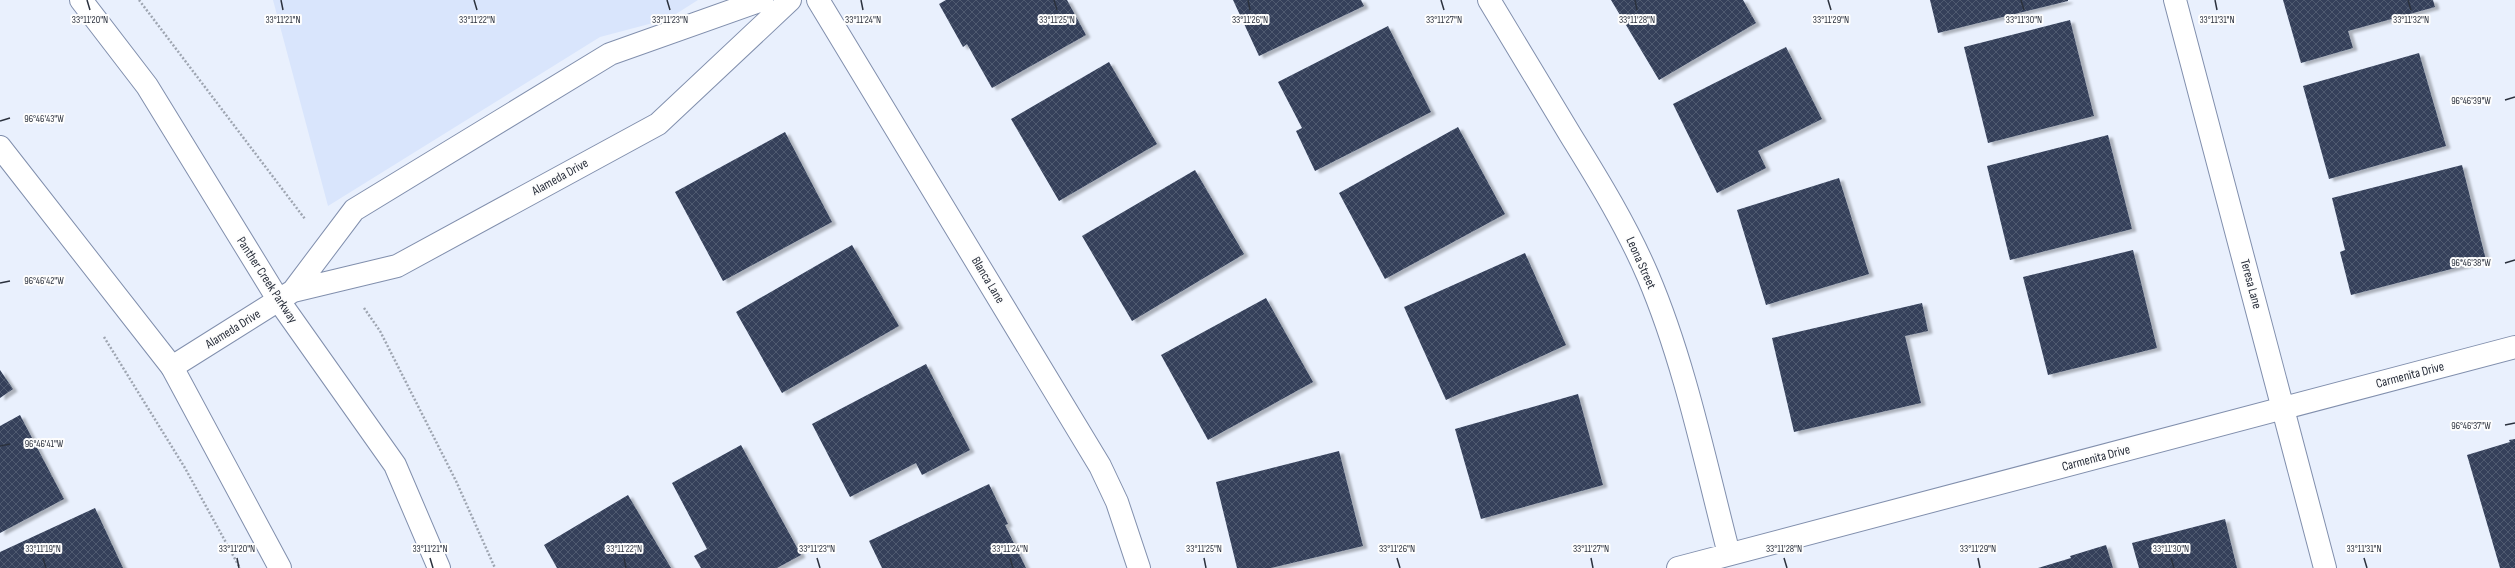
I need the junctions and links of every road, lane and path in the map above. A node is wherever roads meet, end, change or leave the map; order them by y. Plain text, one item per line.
1 (81, 0) edge
2 (762, 0) edge
3 (790, 0) edge
4 (818, 0) edge
5 (1489, 0) edge
6 (2175, 0) edge
7 (0, 147) edge
8 (286, 296) junction
9 (101, 332) dead end
10 (2515, 347) edge
11 (172, 367) junction
12 (2284, 408) junction
13 (1729, 554) junction
14 (240, 568) edge
15 (280, 568) edge
16 (438, 568) edge
17 (1139, 568) edge
18 (1678, 568) edge
19 (2326, 568) edge

1 - 8 street, Panther Creek Parkway
2 - 8 street, Alameda Drive
3 - 8 street, Alameda Drive
4 - 17 street, Blanca Lane
5 - 13 street, Leona Street
6 - 12 street, Teresa Lane
7 - 11 street
8 - 11 street, Alameda Drive
8 - 16 street, Panther Creek Parkway
9 - 14 path
10 - 12 street, Carmenita Drive
11 - 15 street
12 - 13 street, Carmenita Drive
12 - 19 street, Teresa Lane
13 - 18 street, Carmenita Drive

